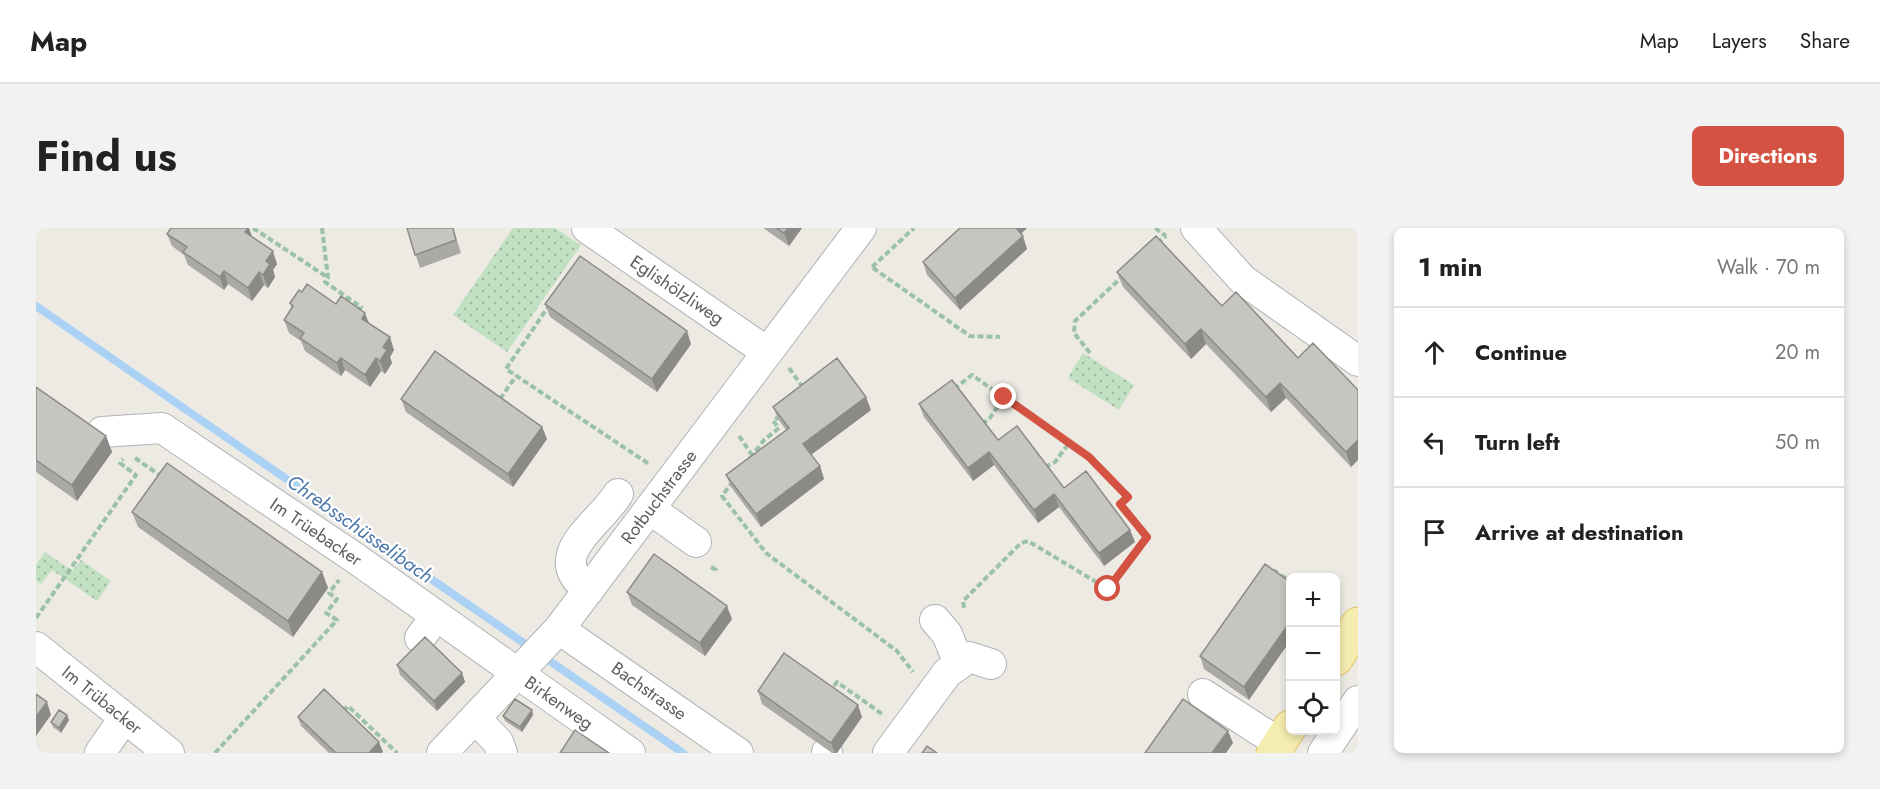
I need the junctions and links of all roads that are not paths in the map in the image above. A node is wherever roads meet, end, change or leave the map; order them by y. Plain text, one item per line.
1 (586, 228) edge
2 (861, 228) edge
3 (1196, 228) edge
4 (777, 359) junction
5 (1358, 361) edge
6 (102, 432) edge
7 (618, 494) dead end
8 (650, 509) junction
9 (696, 542) dead end
10 (589, 590) junction
11 (935, 620) dead end
12 (1358, 624) edge
13 (555, 634) junction
14 (36, 647) edge
15 (1340, 651) edge
16 (959, 664) junction
17 (991, 664) dead end
18 (522, 668) junction
19 (1203, 694) dead end
20 (1358, 701) edge
21 (124, 718) junction
22 (475, 718) junction
23 (1281, 741) edge
24 (164, 752) edge
25 (100, 753) edge
26 (442, 753) edge
27 (502, 753) edge
28 (630, 753) edge
29 (738, 753) edge
30 (888, 753) edge
31 (1323, 753) edge

1 - 4 street, Eglishölzliweg
2 - 4 street, Rotbuchstrasse
3 - 5 street
4 - 8 street, Rotbuchstrasse
6 - 18 street, Im Trüebacker
7 - 10 street
8 - 9 street
8 - 10 street, Rotbuchstrasse
10 - 13 street, Rotbuchstrasse
11 - 16 street
12 - 15 main road
13 - 18 street, Rotbuchstrasse
13 - 29 street, Bachstrasse
14 - 21 street, Im Trübacker
16 - 17 street
16 - 30 street
18 - 22 street, Rotbuchstrasse
18 - 28 street, Birkenweg
19 - 23 street
20 - 31 street
21 - 24 street, Im Trübacker
21 - 25 street
22 - 26 street, Rotbuchstrasse
22 - 27 street

